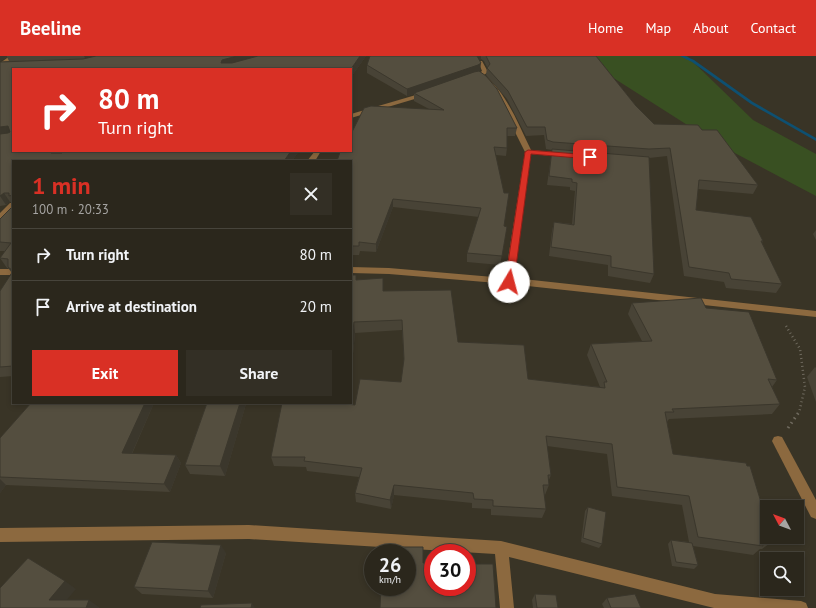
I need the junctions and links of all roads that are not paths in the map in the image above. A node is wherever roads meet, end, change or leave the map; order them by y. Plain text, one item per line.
1 (12, 56) edge
2 (480, 62) edge
3 (0, 66) edge
4 (8, 66) edge
5 (480, 75) junction
6 (471, 77) edge
7 (430, 92) edge
8 (352, 116) edge
9 (528, 152) junction
10 (574, 156) edge
11 (12, 206) edge
12 (0, 217) edge
13 (352, 270) edge
14 (0, 272) edge
15 (12, 272) edge
16 (509, 282) junction
17 (816, 314) edge
18 (778, 441) road end
19 (816, 513) edge
20 (0, 534) edge
21 (501, 548) junction
22 (507, 608) edge
23 (801, 608) edge

1 - 3 street
2 - 5 street
3 - 4 street
5 - 6 street
5 - 9 street
7 - 8 street
9 - 10 street
9 - 16 street
11 - 12 street
13 - 16 street
14 - 15 street
16 - 17 street
18 - 19 street
20 - 21 street
21 - 22 street
21 - 23 street

